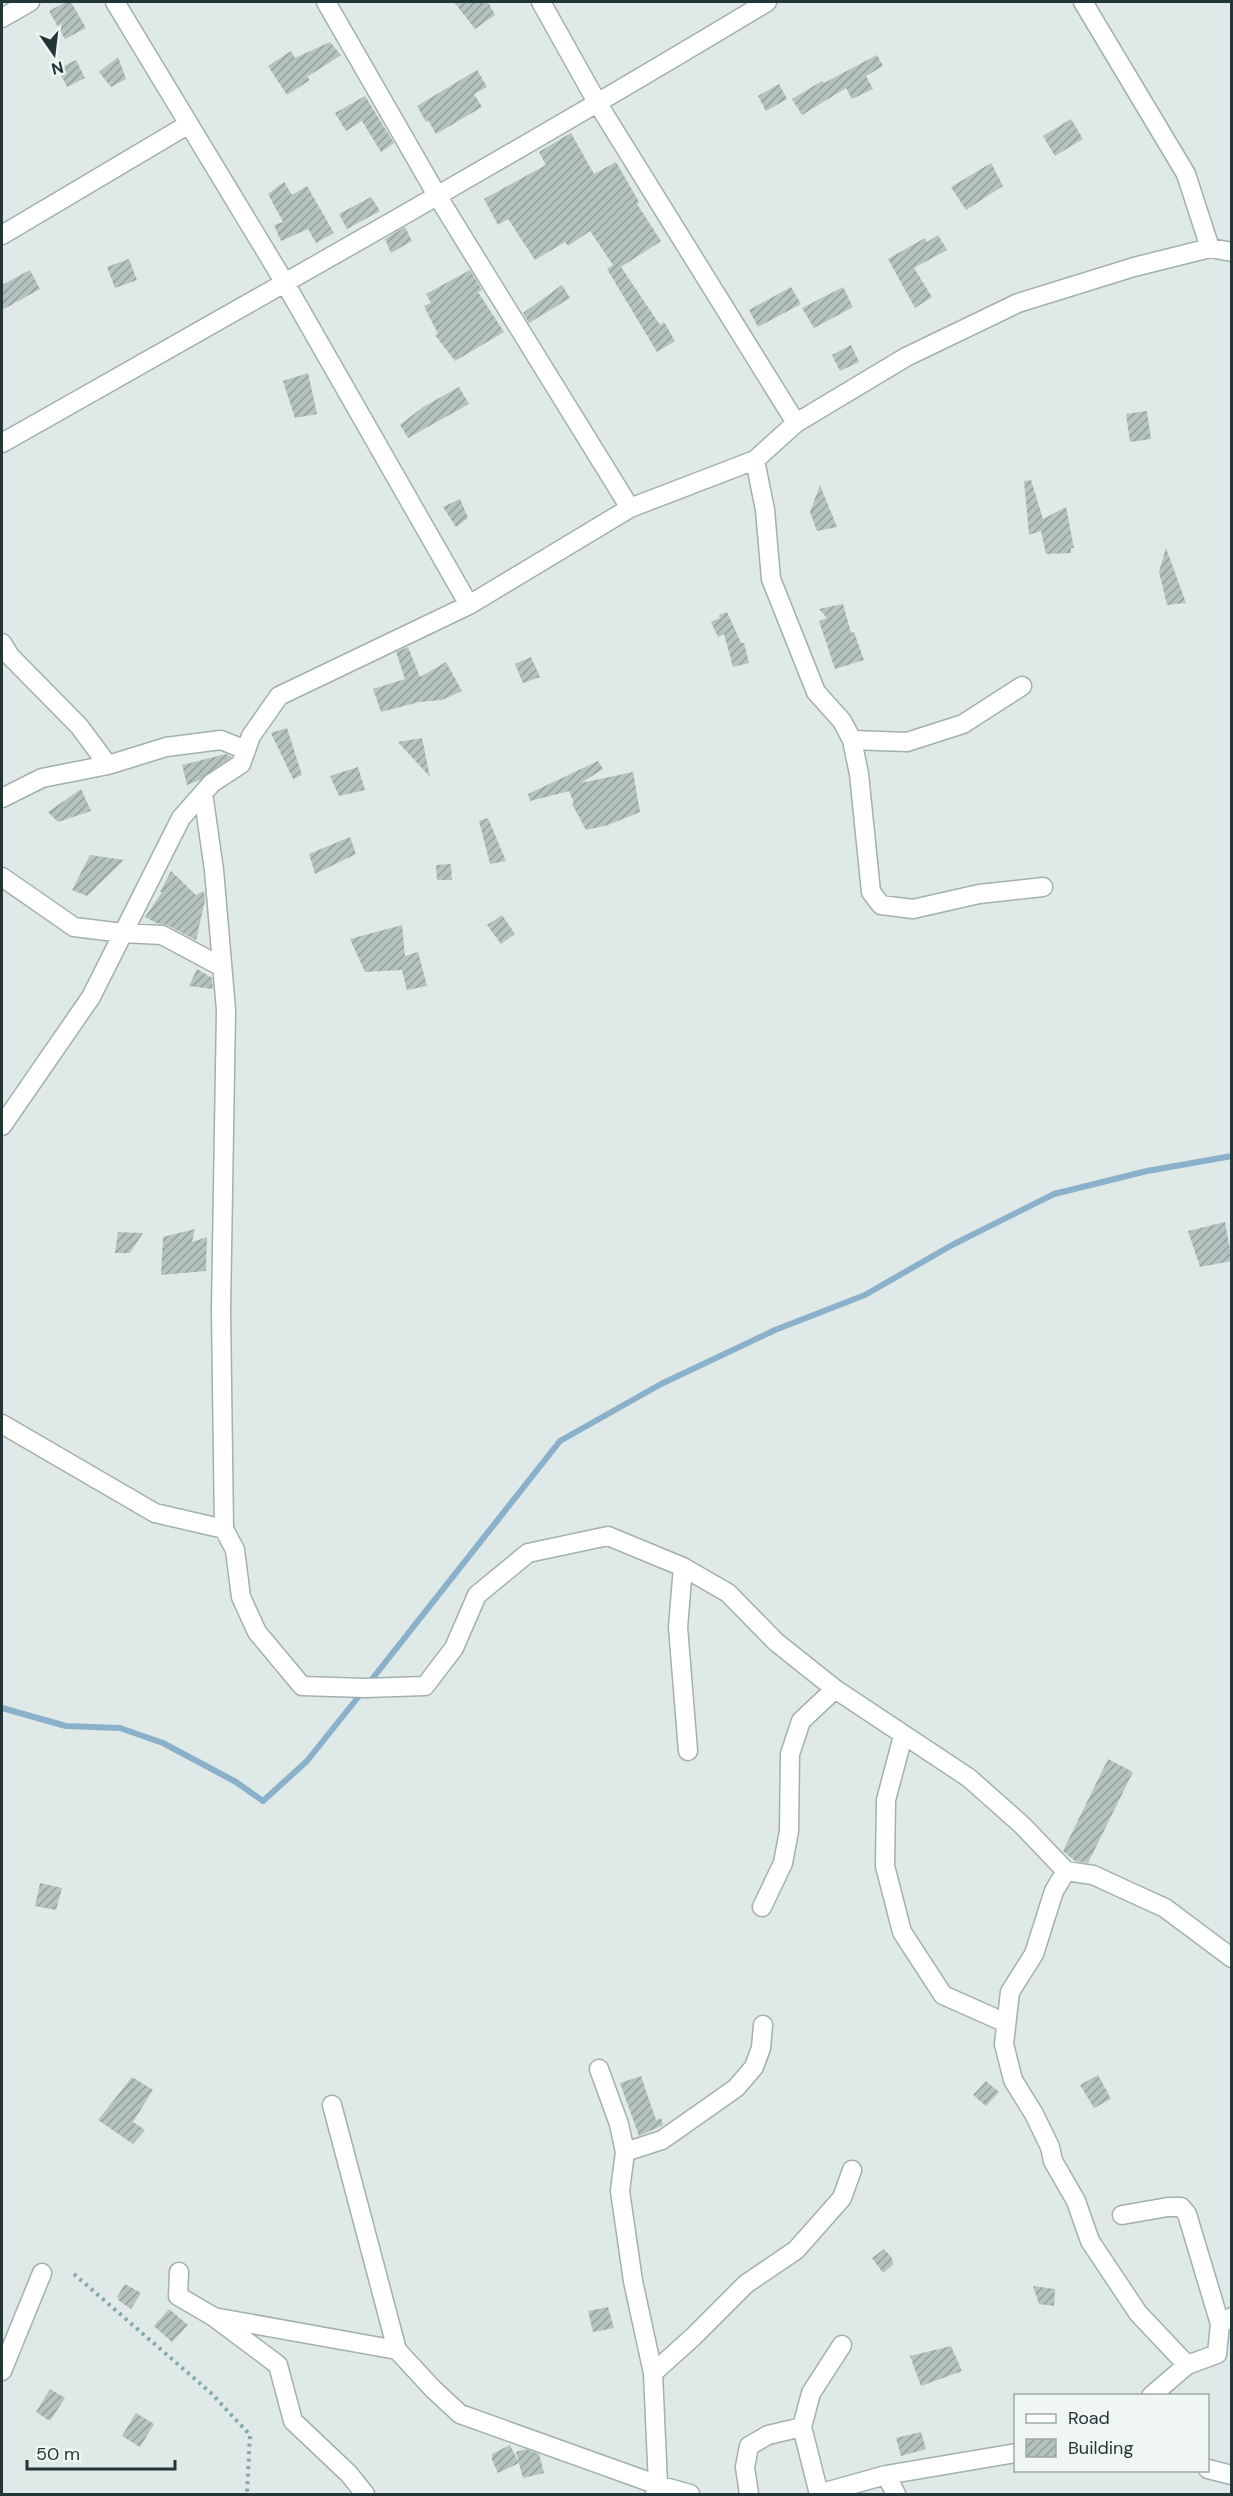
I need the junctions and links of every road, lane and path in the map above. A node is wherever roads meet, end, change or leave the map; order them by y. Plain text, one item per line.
1 (30, 2) edge
2 (115, 2) edge
3 (326, 2) edge
4 (542, 2) edge
5 (767, 2) edge
6 (1083, 2) edge
7 (2, 18) edge
8 (598, 104) junction
9 (189, 124) junction
10 (438, 197) junction
11 (2, 235) edge
12 (1210, 248) junction
13 (1232, 252) edge
14 (285, 283) junction
15 (796, 423) junction
16 (2, 443) edge
17 (755, 460) junction
18 (630, 508) junction
19 (469, 605) junction
20 (4, 653) edge
21 (1022, 686) dead end
22 (852, 740) junction
23 (246, 750) junction
24 (108, 765) junction
25 (203, 793) junction
26 (2, 798) edge
27 (2, 878) edge
28 (1042, 887) dead end
29 (123, 933) junction
30 (222, 967) junction
31 (2, 1126) edge
32 (2, 1424) edge
33 (224, 1529) junction
34 (683, 1566) junction
35 (835, 1689) junction
36 (903, 1736) junction
37 (688, 1751) dead end
38 (1066, 1871) junction
39 (762, 1907) dead end
40 (1232, 1958) edge
41 (1006, 2023) junction
42 (763, 2025) dead end
43 (599, 2069) dead end
44 (332, 2105) dead end
45 (625, 2152) junction
46 (852, 2170) dead end
47 (1122, 2215) dead end
48 (42, 2272) dead end
49 (179, 2272) dead end
50 (74, 2274) dead end
51 (214, 2317) junction
52 (1226, 2321) edge
53 (842, 2345) dead end
54 (398, 2350) junction
55 (1224, 2354) edge
56 (1187, 2365) junction
57 (2, 2371) edge
58 (653, 2373) junction
59 (1153, 2394) edge
60 (802, 2427) junction
61 (1014, 2454) edge
62 (1209, 2469) edge
63 (886, 2475) junction
64 (1232, 2475) edge
65 (657, 2490) edge
66 (247, 2494) edge
67 (364, 2494) edge
68 (690, 2494) edge
69 (749, 2494) edge
70 (819, 2494) edge
71 (896, 2494) edge

1 - 7 street
2 - 9 street
3 - 10 street
4 - 8 street
5 - 8 street
6 - 12 street
8 - 10 street
8 - 15 street
9 - 11 street
9 - 14 street
10 - 14 street
10 - 18 street
12 - 13 street
12 - 15 street
14 - 16 street
14 - 19 street
15 - 17 street
17 - 18 street
17 - 22 street
18 - 19 street
19 - 23 street
20 - 24 street
21 - 22 street
22 - 28 street
23 - 24 street
23 - 25 street
24 - 26 street
25 - 29 street
25 - 30 street
27 - 29 street
29 - 30 street
29 - 31 street
30 - 33 street
32 - 33 street
33 - 34 street
34 - 35 street
34 - 37 street
35 - 36 street
35 - 39 street
36 - 38 street
36 - 41 street
38 - 40 street
38 - 41 street
41 - 56 street
42 - 45 street
43 - 45 street
44 - 54 street
45 - 58 street
46 - 58 street
47 - 52 street
48 - 57 street
49 - 51 street
50 - 66 path
51 - 54 street
51 - 67 street
52 - 55 street
53 - 60 street
54 - 65 street
55 - 56 street
56 - 59 street
58 - 65 street
60 - 69 street
60 - 70 street
61 - 63 street
62 - 64 street
63 - 70 street
63 - 71 street
65 - 68 street

